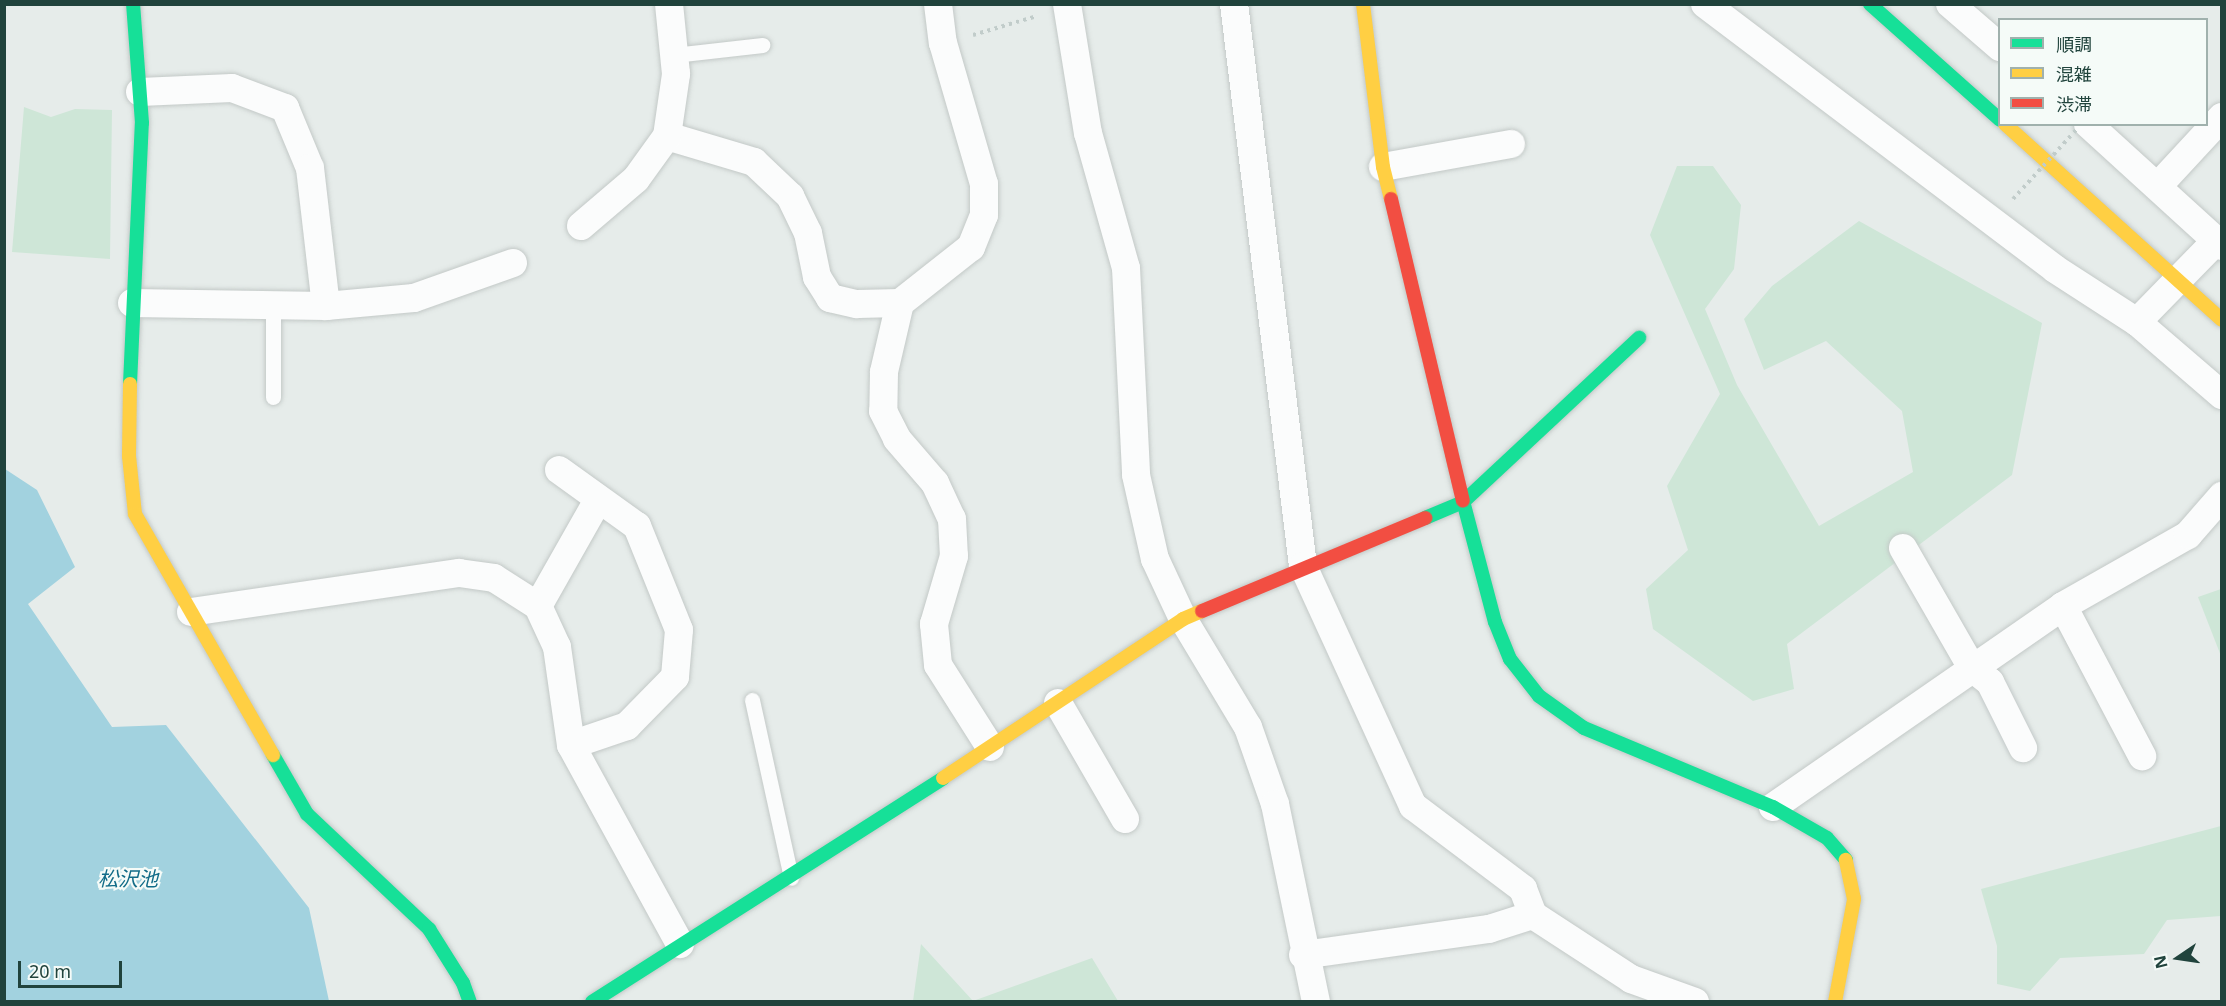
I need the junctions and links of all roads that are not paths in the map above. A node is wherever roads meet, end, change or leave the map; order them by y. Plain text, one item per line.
1 (133, 4) edge
2 (669, 4) edge
3 (938, 4) edge
4 (1066, 4) edge
5 (1234, 4) edge
6 (1363, 4) edge
7 (1706, 4) edge
8 (1870, 4) edge
9 (1950, 4) edge
10 (762, 45) dead end
11 (1998, 45) edge
12 (674, 55) junction
13 (140, 92) junction
14 (2222, 117) edge
15 (1998, 118) edge
16 (2007, 126) edge
17 (2082, 127) edge
18 (667, 136) junction
19 (1510, 144) dead end
20 (1383, 167) junction
21 (2158, 186) junction
22 (582, 226) dead end
23 (2219, 244) edge
24 (513, 263) dead end
25 (2177, 280) junction
26 (132, 303) junction
27 (900, 303) junction
28 (273, 306) junction
29 (326, 306) junction
30 (2222, 320) edge
31 (2137, 322) junction
32 (1639, 338) dead end
33 (2222, 395) edge
34 (273, 396) dead end
35 (559, 470) dead end
36 (2222, 496) edge
37 (598, 500) junction
38 (1463, 502) junction
39 (1903, 548) dead end
40 (1303, 566) junction
41 (538, 606) junction
42 (2063, 606) junction
43 (191, 612) junction
44 (1183, 619) junction
45 (1972, 668) junction
46 (752, 700) dead end
47 (1058, 704) junction
48 (571, 745) junction
49 (990, 747) junction
50 (2023, 748) dead end
51 (2142, 756) dead end
52 (1773, 807) junction
53 (1125, 819) dead end
54 (791, 878) junction
55 (1533, 915) junction
56 (680, 944) junction
57 (1303, 955) junction
58 (1626, 990) edge
59 (470, 1002) edge
60 (592, 1002) edge
61 (1316, 1002) edge
62 (1695, 1002) edge
63 (1835, 1002) edge

1 - 13 street
2 - 12 street
3 - 27 street
4 - 44 street
5 - 40 street
6 - 20 street
7 - 31 street
8 - 15 street
9 - 11 street
10 - 12 lane
12 - 18 street
13 - 26 street
13 - 29 street
14 - 21 street
16 - 25 street
17 - 21 street
18 - 22 street
18 - 27 street
19 - 20 street
20 - 38 street
21 - 23 street
23 - 25 street
24 - 29 street
25 - 30 street
25 - 31 street
26 - 28 street
26 - 43 street
27 - 49 street
28 - 29 street
28 - 34 lane
31 - 33 street
32 - 38 street
35 - 37 street
36 - 42 street
37 - 41 street
37 - 48 street
38 - 40 street
38 - 52 street
39 - 45 street
40 - 44 street
40 - 55 street
41 - 43 street
41 - 48 street
42 - 45 street
42 - 51 street
43 - 59 street
44 - 47 street
44 - 57 street
45 - 50 street
45 - 52 street
46 - 54 lane
47 - 49 street
47 - 53 street
48 - 56 street
49 - 54 street
52 - 63 street
54 - 56 street
55 - 57 street
55 - 58 street
56 - 60 street
57 - 61 street
58 - 62 street

